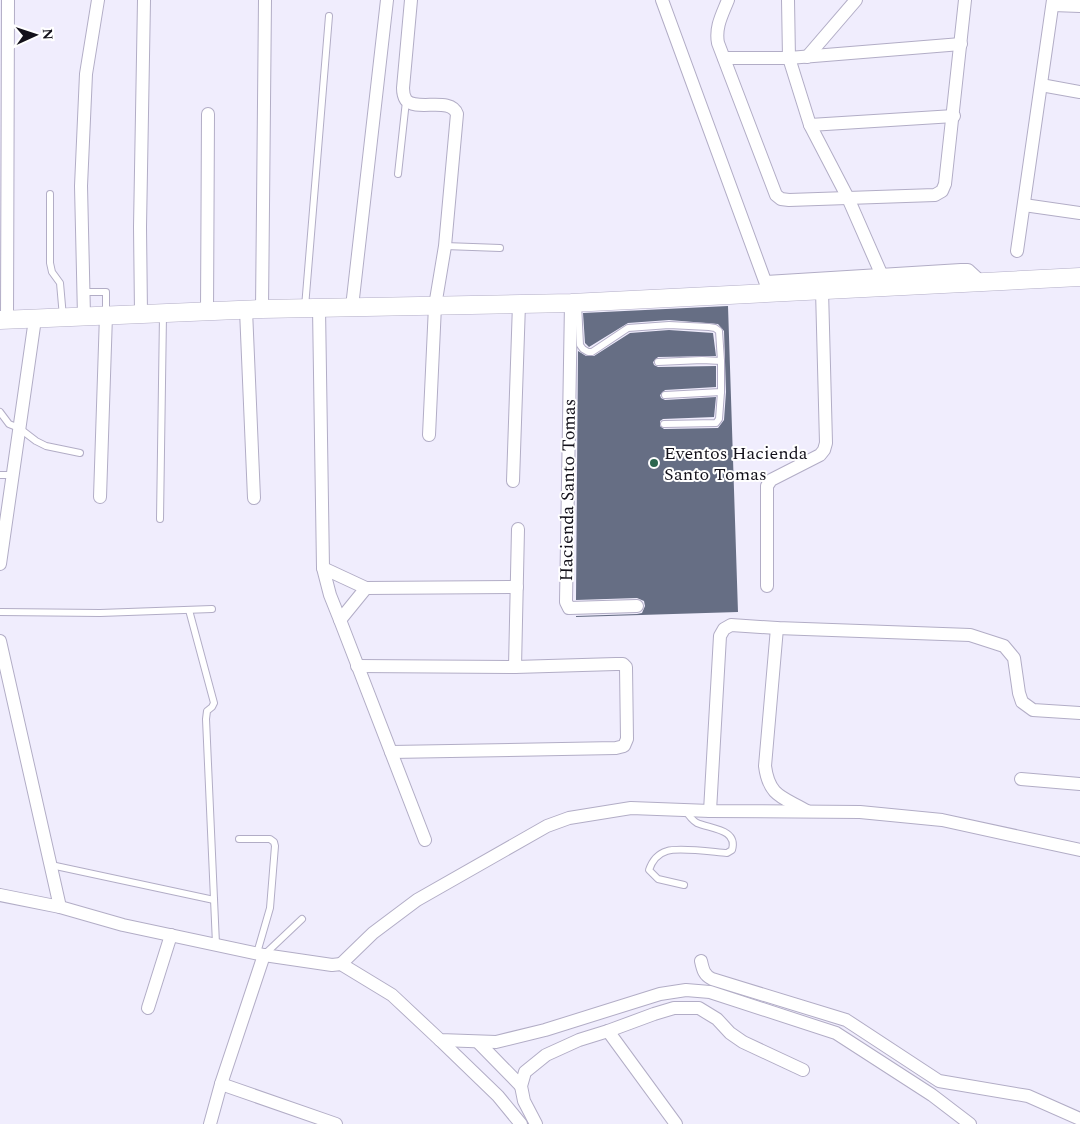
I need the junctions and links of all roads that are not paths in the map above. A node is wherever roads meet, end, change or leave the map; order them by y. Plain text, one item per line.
1 (8, 0) edge
2 (98, 0) edge
3 (144, 0) edge
4 (265, 0) edge
5 (387, 0) edge
6 (411, 0) edge
7 (662, 0) edge
8 (728, 0) edge
9 (788, 0) edge
10 (856, 0) edge
11 (965, 0) edge
12 (1053, 3) edge
13 (1080, 6) edge
14 (329, 16) dead end
15 (961, 44) junction
16 (807, 57) junction
17 (724, 58) junction
18 (789, 58) junction
19 (1041, 85) junction
20 (1080, 92) edge
21 (406, 99) junction
22 (208, 114) dead end
23 (954, 116) junction
24 (810, 125) junction
25 (4, 134) edge
26 (4, 166) edge
27 (398, 174) dead end
28 (50, 194) dead end
29 (848, 198) junction
30 (1024, 205) junction
31 (1080, 213) edge
32 (444, 246) junction
33 (500, 248) dead end
34 (1017, 251) dead end
35 (1080, 277) edge
36 (884, 281) junction
37 (767, 287) junction
38 (822, 290) junction
39 (85, 292) junction
40 (574, 303) junction
41 (519, 304) junction
42 (435, 306) junction
43 (352, 307) junction
44 (312, 308) junction
45 (254, 310) junction
46 (208, 312) junction
47 (141, 313) junction
48 (163, 313) junction
49 (106, 315) junction
50 (84, 316) junction
51 (63, 317) junction
52 (35, 319) junction
53 (3, 320) edge
54 (722, 361) junction
55 (658, 362) dead end
56 (721, 392) junction
57 (665, 395) dead end
58 (0, 412) edge
59 (664, 424) dead end
60 (19, 428) junction
61 (429, 435) dead end
62 (80, 453) dead end
63 (6, 475) edge
64 (513, 481) dead end
65 (100, 497) dead end
66 (254, 498) dead end
67 (160, 519) dead end
68 (518, 529) dead end
69 (1, 550) edge
70 (0, 564) edge
71 (323, 568) junction
72 (767, 586) dead end
73 (517, 587) junction
74 (366, 588) junction
75 (637, 606) dead end
76 (212, 609) dead end
77 (189, 610) junction
78 (0, 612) edge
79 (340, 620) junction
80 (777, 628) junction
81 (0, 641) edge
82 (357, 666) junction
83 (515, 667) junction
84 (1080, 713) edge
85 (391, 752) junction
86 (1021, 779) dead end
87 (1080, 784) edge
88 (686, 810) junction
89 (710, 811) junction
90 (809, 812) junction
91 (239, 839) dead end
92 (424, 840) dead end
93 (1080, 850) edge
94 (51, 865) junction
95 (684, 885) dead end
96 (0, 894) edge
97 (214, 900) junction
98 (60, 907) junction
99 (302, 918) dead end
100 (172, 935) junction
101 (216, 944) junction
102 (260, 954) junction
103 (702, 961) dead end
104 (341, 964) junction
105 (148, 1008) dead end
106 (608, 1031) junction
107 (440, 1040) junction
108 (478, 1042) junction
109 (803, 1070) dead end
110 (939, 1081) junction
111 (221, 1084) junction
112 (521, 1086) junction
113 (932, 1095) junction
114 (1080, 1119) edge
115 (210, 1124) edge
116 (336, 1124) edge
117 (521, 1124) edge
118 (536, 1124) edge
119 (676, 1124) edge
120 (970, 1124) edge

1 - 25 street
2 - 39 street
3 - 47 street
4 - 45 street
5 - 43 street
6 - 21 street
7 - 37 street
8 - 17 street
9 - 18 street
10 - 16 street
11 - 15 street
12 - 13 street
12 - 19 street
14 - 44 lane
15 - 16 street
15 - 23 street
16 - 18 street
17 - 18 street
17 - 29 street
18 - 24 street
19 - 20 street
19 - 30 street
21 - 27 lane
21 - 32 street
22 - 46 street
23 - 24 street
23 - 29 street
24 - 29 street
25 - 26 street
26 - 53 street
28 - 51 lane
29 - 36 street
30 - 31 street
30 - 34 street
32 - 33 lane
32 - 42 street
35 - 36 street
36 - 37 street
36 - 38 street
37 - 38 street
37 - 40 street
38 - 72 street
39 - 49 lane
39 - 50 street
40 - 41 street
40 - 54 lane
40 - 75 street, Hacienda Santo Tomas
41 - 42 street
41 - 64 street
42 - 43 street
42 - 61 street
43 - 44 street
44 - 45 street
44 - 71 street
45 - 46 street
45 - 66 street
46 - 48 street
47 - 48 street
47 - 49 street
48 - 67 lane
49 - 50 street
49 - 65 street
50 - 51 street
51 - 52 street
52 - 53 street
52 - 60 street
54 - 55 lane
54 - 56 lane
56 - 57 lane
56 - 59 lane
58 - 60 lane
60 - 62 lane
60 - 63 street
63 - 69 street
68 - 73 street
69 - 70 street
71 - 74 street
71 - 79 street
73 - 74 street
73 - 83 street
74 - 79 street
76 - 77 lane
77 - 78 lane
77 - 97 lane
79 - 82 street
80 - 84 street
80 - 89 street
80 - 90 street
81 - 94 street
82 - 83 street
82 - 85 street
83 - 85 street
85 - 92 street
86 - 87 street
88 - 89 street
88 - 95 lane
88 - 104 street
89 - 90 street
90 - 93 street
91 - 102 lane
94 - 97 lane
94 - 98 street
96 - 98 street
97 - 101 lane
98 - 100 street
99 - 102 lane
100 - 101 street
100 - 105 street
101 - 102 street
102 - 104 street
102 - 111 street
103 - 110 street
104 - 107 street
106 - 109 street
106 - 112 street
106 - 119 street
107 - 108 street
107 - 117 street
108 - 112 street
108 - 113 street
110 - 113 street
110 - 114 street
111 - 115 street
111 - 116 street
112 - 118 street
113 - 120 street

